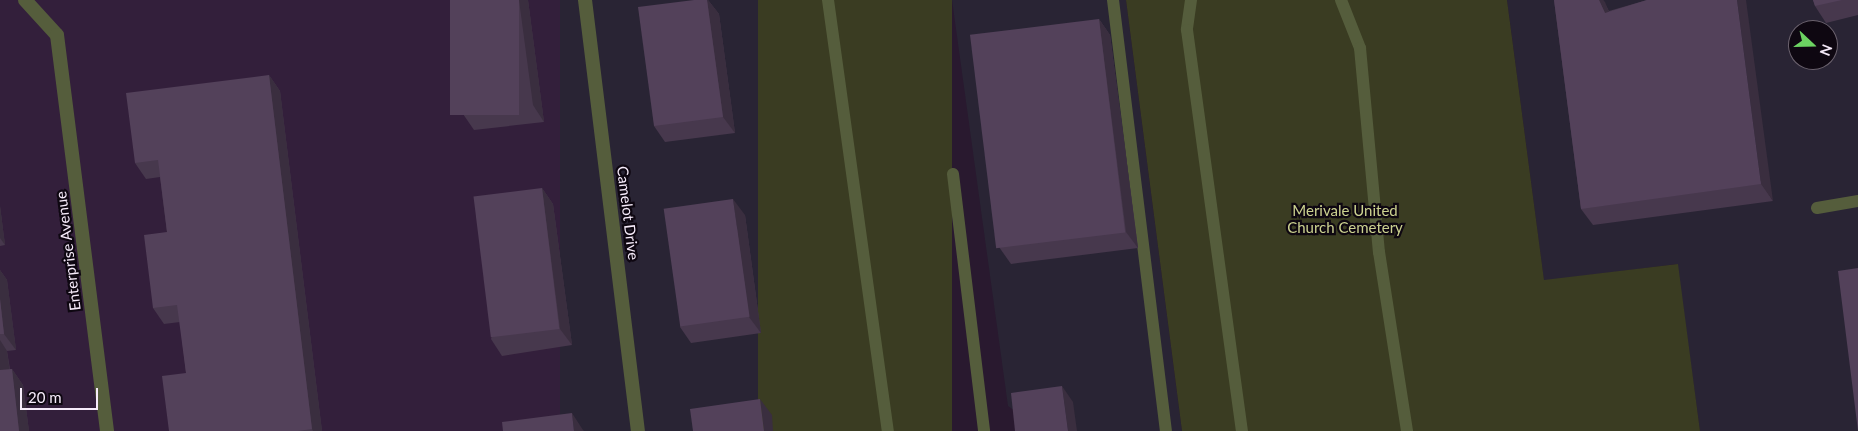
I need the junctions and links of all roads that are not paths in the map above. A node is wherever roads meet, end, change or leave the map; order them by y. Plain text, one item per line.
1 (25, 0) edge
2 (584, 0) edge
3 (828, 0) edge
4 (1113, 0) edge
5 (1190, 0) edge
6 (1341, 0) edge
7 (953, 174) dead end
8 (1858, 201) edge
9 (1817, 208) dead end
10 (107, 431) edge
11 (638, 431) edge
12 (888, 431) edge
13 (984, 431) edge
14 (1166, 431) edge
15 (1242, 431) edge
16 (1407, 431) edge

1 - 10 street, Enterprise Avenue
2 - 11 street, Camelot Drive
3 - 12 lane
4 - 14 lane
5 - 15 lane
6 - 16 lane
7 - 13 lane
8 - 9 lane

